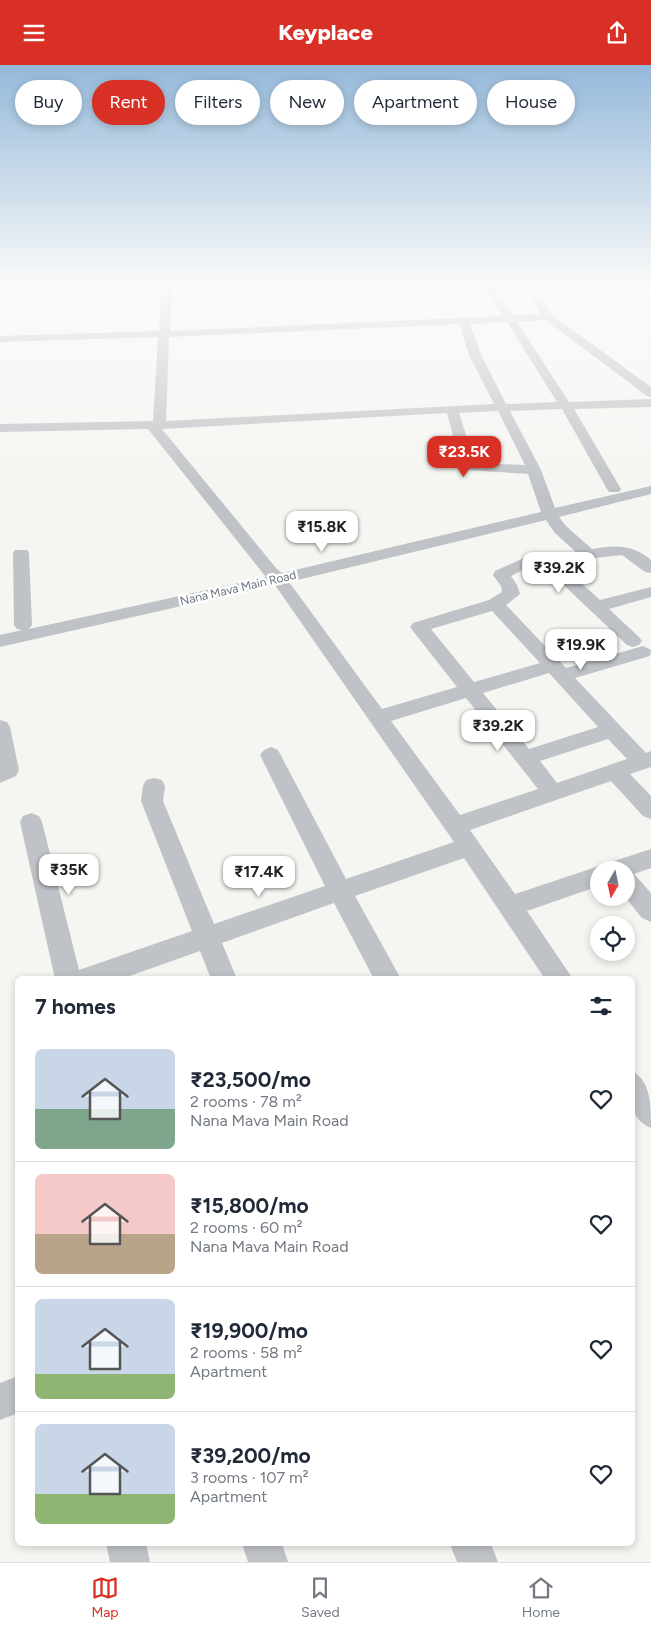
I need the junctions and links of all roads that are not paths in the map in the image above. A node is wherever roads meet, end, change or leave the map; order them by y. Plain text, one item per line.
1 (162, 355) edge
2 (475, 355) edge
3 (534, 355) edge
4 (599, 355) edge
5 (651, 393) edge
6 (651, 403) edge
7 (566, 406) junction
8 (502, 407) junction
9 (452, 409) junction
10 (156, 425) junction
11 (0, 428) edge
12 (534, 470) junction
13 (651, 481) edge
14 (614, 489) junction
15 (651, 490) edge
16 (548, 510) junction
17 (21, 553) dead end
18 (589, 555) junction
19 (556, 561) dead end
20 (651, 568) edge
21 (275, 575) junction
22 (651, 592) edge
23 (495, 603) junction
24 (596, 607) junction
25 (22, 625) junction
26 (0, 630) edge
27 (0, 641) edge
28 (645, 647) edge
29 (557, 671) junction
30 (471, 690) junction
31 (379, 717) junction
32 (0, 727) edge
33 (612, 730) junction
34 (271, 755) dead end
35 (526, 758) junction
36 (646, 761) edge
37 (615, 772) junction
38 (0, 775) edge
39 (154, 786) dead end
40 (553, 793) junction
41 (651, 810) edge
42 (32, 822) dead end
43 (456, 825) junction
44 (470, 846) junction
45 (651, 858) edge
46 (635, 863) edge
47 (590, 879) edge
48 (340, 891) junction
49 (635, 892) edge
50 (511, 906) junction
51 (651, 911) edge
52 (208, 937) junction
53 (67, 976) edge
54 (95, 976) edge
55 (223, 976) edge
56 (386, 976) edge
57 (558, 976) edge
58 (15, 1395) edge
59 (0, 1402) edge
60 (126, 1546) edge
61 (263, 1546) edge
62 (471, 1546) edge
63 (130, 1562) edge
64 (268, 1562) edge
65 (478, 1562) edge

1 - 10 street
2 - 8 street
3 - 7 street
4 - 5 street
6 - 7 street
7 - 8 street
7 - 14 street
8 - 9 street
8 - 12 street
9 - 10 street
9 - 12 street
10 - 11 street
10 - 21 street
12 - 16 street
13 - 14 street, Nana Mava Main Road
14 - 16 street, Nana Mava Main Road
15 - 16 street, Nana Mava Main Road
16 - 18 street
16 - 21 street, Nana Mava Main Road
17 - 25 street
18 - 20 street
18 - 24 street
19 - 23 street
21 - 25 street, Nana Mava Main Road
21 - 27 street, Nana Mava Main Road
21 - 31 street
22 - 24 street
23 - 29 street
23 - 30 street
24 - 28 street
25 - 26 street, Nana Mava Main Road
28 - 29 street
29 - 30 street
29 - 33 street
30 - 31 street
30 - 35 street
31 - 43 street
32 - 38 street
33 - 35 street
33 - 36 street
34 - 48 street
35 - 40 street
36 - 37 street
37 - 40 street
37 - 41 street
39 - 52 street
40 - 43 street
42 - 53 street
43 - 44 street
44 - 48 street
44 - 50 street
45 - 46 street
47 - 50 street
48 - 52 street
48 - 56 street
49 - 51 street
50 - 57 street
52 - 54 street
52 - 55 street
58 - 59 street
60 - 63 street
61 - 64 street
62 - 65 street

